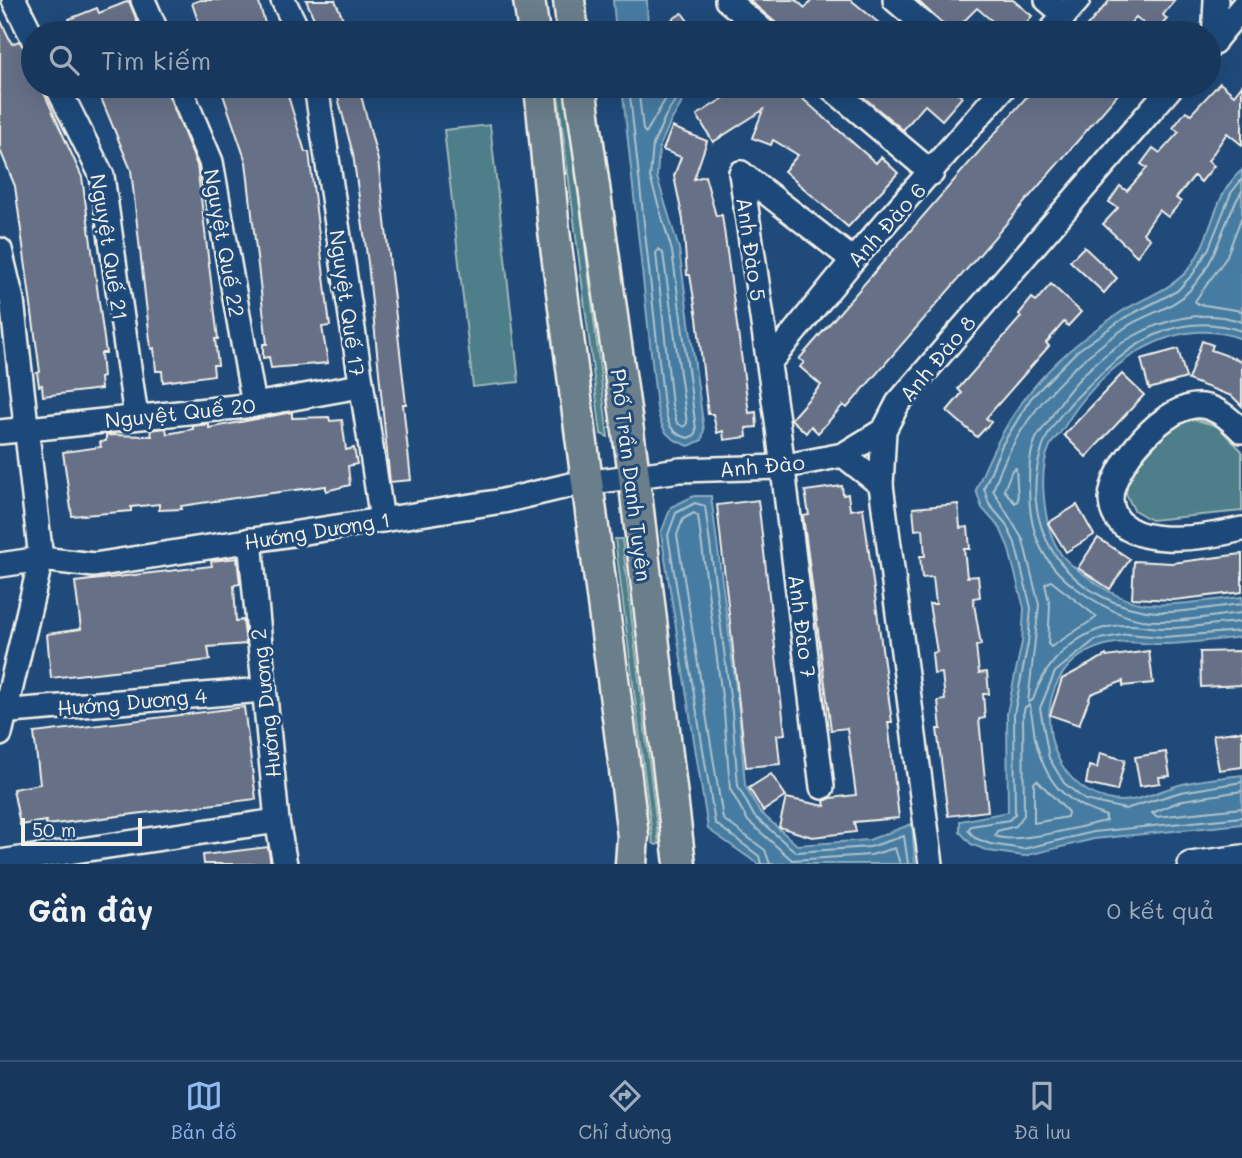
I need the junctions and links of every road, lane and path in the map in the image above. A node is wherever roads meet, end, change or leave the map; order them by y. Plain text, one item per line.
1 (15, 0) edge
2 (143, 0) edge
3 (283, 0) edge
4 (529, 0) edge
5 (569, 0) edge
6 (727, 0) edge
7 (895, 0) edge
8 (1047, 0) edge
9 (1216, 0) edge
10 (1242, 7) edge
11 (1071, 8) edge
12 (25, 21) edge
13 (152, 21) edge
14 (293, 21) edge
15 (532, 21) edge
16 (572, 21) edge
17 (752, 21) edge
18 (920, 21) edge
19 (1214, 21) edge
20 (1221, 34) edge
21 (63, 98) edge
22 (184, 98) edge
23 (318, 98) edge
24 (541, 98) edge
25 (582, 98) edge
26 (843, 98) edge
27 (991, 98) edge
28 (1162, 98) edge
29 (932, 173) junction
30 (0, 250) edge
31 (853, 260) junction
32 (6, 300) edge
33 (769, 363) junction
34 (360, 386) junction
35 (254, 405) junction
36 (136, 417) junction
37 (28, 428) junction
38 (884, 430) junction
39 (1242, 431) edge
40 (0, 432) edge
41 (843, 456) junction
42 (781, 467) junction
43 (634, 477) junction
44 (586, 484) junction
45 (881, 485) junction
46 (382, 520) junction
47 (1242, 529) edge
48 (250, 540) junction
49 (41, 559) junction
50 (0, 565) edge
51 (263, 690) junction
52 (3, 712) edge
53 (0, 734) edge
54 (822, 787) dead end
55 (277, 821) junction
56 (1242, 857) edge
57 (0, 862) edge
58 (285, 864) edge
59 (631, 864) edge
60 (680, 864) edge
61 (931, 864) edge
62 (1190, 864) edge

1 - 12 street
2 - 13 street
3 - 14 street
4 - 15 main road
5 - 16 main road
6 - 17 street
7 - 18 street
8 - 11 street
9 - 19 street
10 - 20 street
21 - 36 street, Nguyệt Quế 21
22 - 35 street, Nguyệt Quế 22
23 - 34 street, Nguyệt Quế 17
24 - 44 main road, Phố Trần Danh Tuyên
25 - 43 main road, Phố Trần Danh Tuyên
26 - 29 street
27 - 29 street, Anh Đào 6
28 - 38 street, Anh Đào 8
29 - 31 street, Anh Đào 6
30 - 32 street
31 - 33 street, Anh Đào 6
31 - 33 street, Anh Đào 5
32 - 37 street
33 - 42 street, Anh Đào 5
34 - 35 street, Nguyệt Quế 20
34 - 46 street, Nguyệt Quế 17
35 - 36 street, Nguyệt Quế 20
36 - 37 street, Nguyệt Quế 20
37 - 40 street, Nguyệt Quế 20
37 - 49 street
38 - 41 street, Anh Đào
38 - 45 street, Anh Đào 8
39 - 47 street
41 - 42 street, Anh Đào
41 - 45 street
42 - 43 street, Anh Đào
42 - 54 street, Anh Đào 7
43 - 44 street, Hướng Dương 1
43 - 60 main road, Phố Trần Danh Tuyên
44 - 46 street, Hướng Dương 1
44 - 59 main road, Phố Trần Danh Tuyên
45 - 61 street, Anh Đào 8
46 - 48 street, Hướng Dương 1
48 - 49 street, Hướng Dương 1
48 - 51 street, Hướng Dương 2
49 - 50 street, Hướng Dương 1
49 - 52 street
51 - 52 street, Hướng Dương 4
51 - 55 street, Hướng Dương 2
52 - 53 street
55 - 57 street
55 - 58 street, Hướng Dương 2
56 - 62 street

